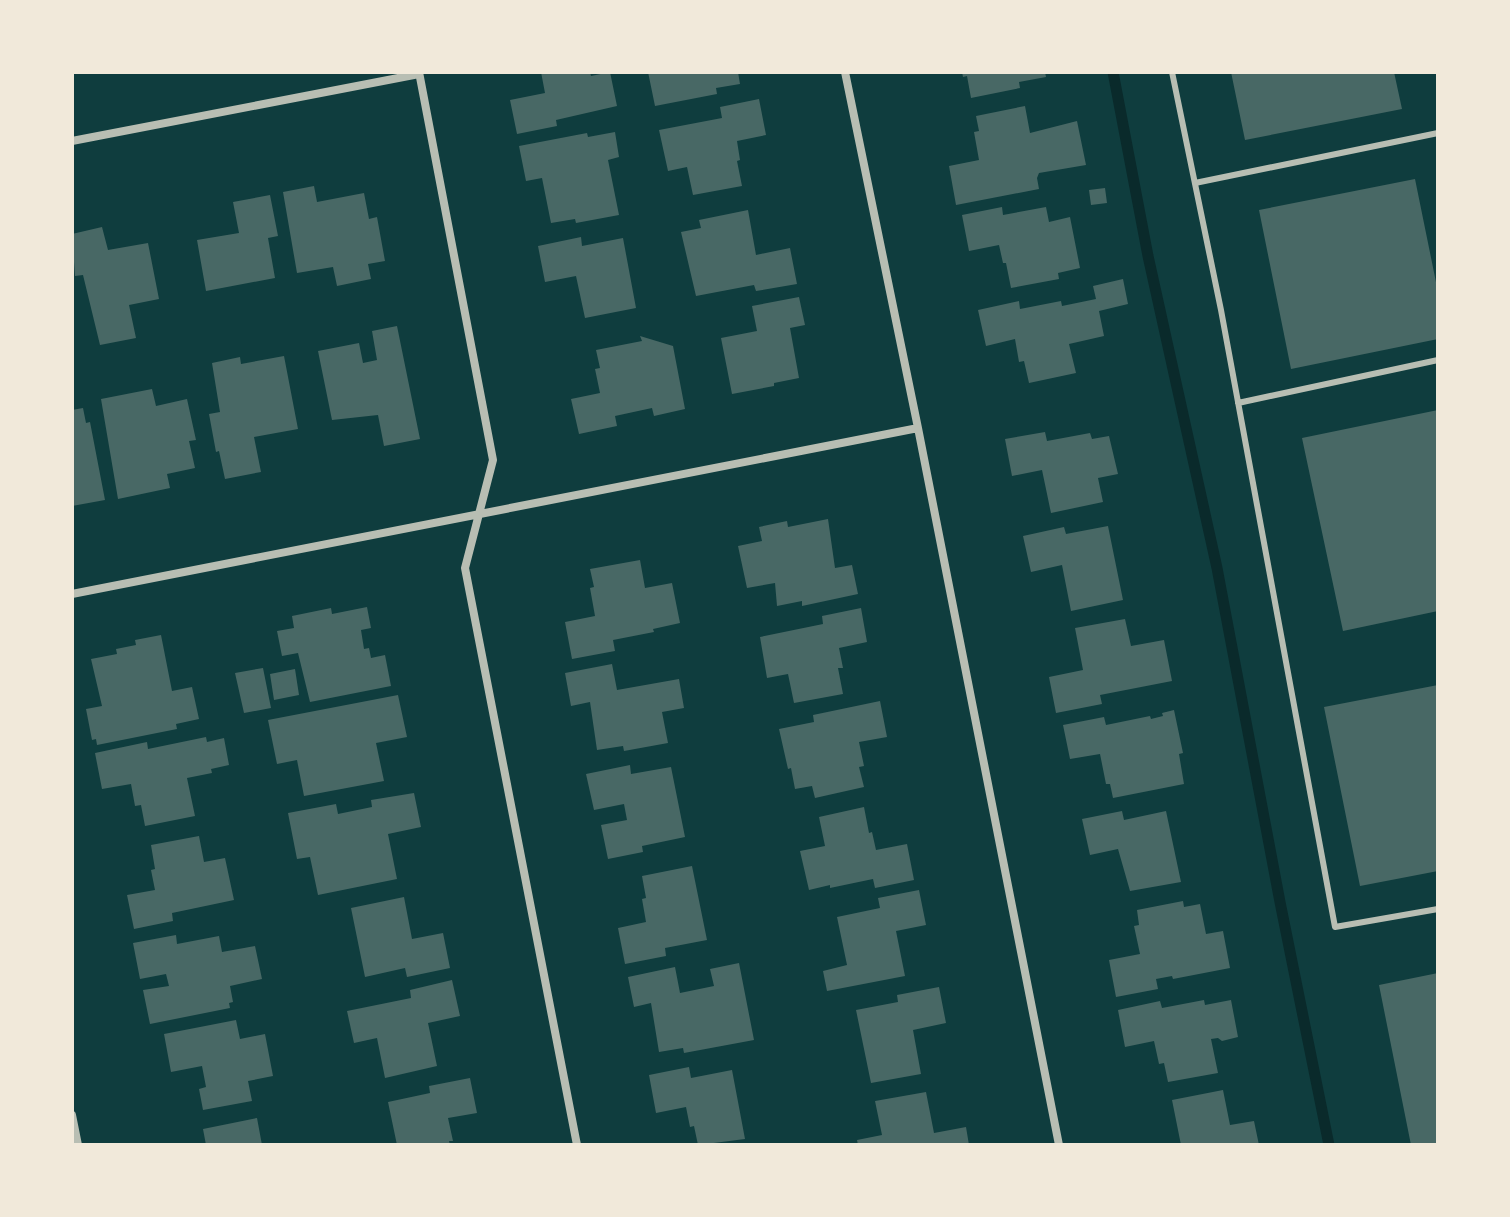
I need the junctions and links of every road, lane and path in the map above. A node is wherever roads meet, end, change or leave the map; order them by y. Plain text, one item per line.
1 (845, 72) edge
2 (1172, 72) edge
3 (419, 73) edge
4 (1438, 133) edge
5 (72, 141) edge
6 (1195, 183) junction
7 (1438, 360) edge
8 (1238, 403) junction
9 (918, 428) junction
10 (477, 516) junction
11 (72, 594) edge
12 (1438, 909) edge
13 (72, 1115) edge
14 (78, 1145) edge
15 (577, 1145) edge
16 (1059, 1145) edge

1 - 9 street
2 - 6 lane
3 - 5 street
3 - 10 street
4 - 6 lane
6 - 8 lane
7 - 8 lane
8 - 12 lane
9 - 10 street
9 - 16 street
10 - 11 street
10 - 15 street
13 - 14 street

